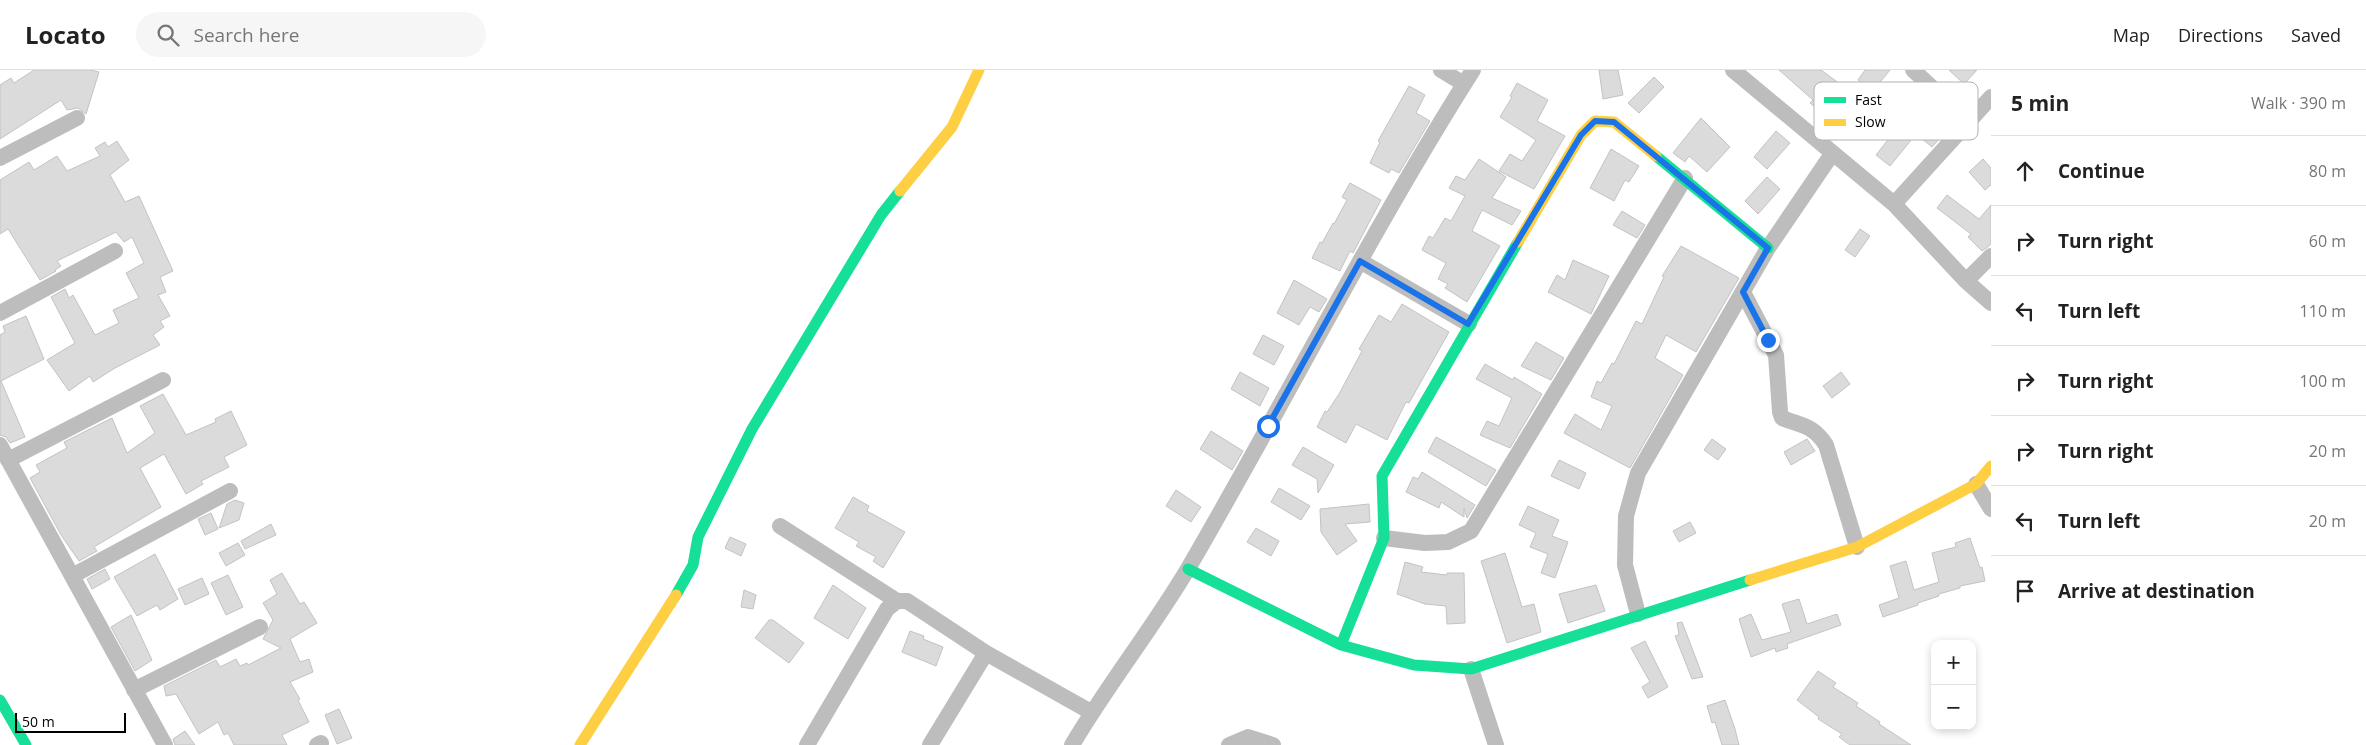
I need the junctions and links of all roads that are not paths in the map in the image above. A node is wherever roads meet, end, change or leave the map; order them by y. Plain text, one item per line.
1 (979, 70) edge
2 (1441, 70) edge
3 (1473, 70) edge
4 (1733, 70) edge
5 (1913, 70) edge
6 (1926, 82) edge
7 (1464, 84) junction
8 (1991, 96) edge
9 (1978, 110) edge
10 (77, 118) dead end
11 (1814, 139) edge
12 (1816, 140) edge
13 (1950, 140) edge
14 (1832, 154) junction
15 (0, 158) edge
16 (1686, 178) junction
17 (1894, 204) junction
18 (1768, 248) junction
19 (115, 251) dead end
20 (1991, 256) edge
21 (1360, 261) junction
22 (1966, 281) junction
23 (1743, 292) junction
24 (1991, 302) edge
25 (0, 313) edge
26 (1468, 324) junction
27 (163, 380) dead end
28 (0, 445) edge
29 (8, 460) junction
30 (1991, 466) edge
31 (1976, 484) junction
32 (230, 491) dead end
33 (1991, 509) edge
34 (780, 526) dead end
35 (1384, 538) junction
36 (1857, 547) junction
37 (1188, 569) junction
38 (72, 576) junction
39 (897, 601) junction
40 (1638, 614) junction
41 (260, 627) dead end
42 (1341, 645) junction
43 (986, 653) junction
44 (1471, 669) junction
45 (134, 690) junction
46 (0, 700) edge
47 (1091, 712) junction
48 (26, 745) edge
49 (165, 745) edge
50 (580, 745) edge
51 (807, 745) edge
52 (930, 745) edge
53 (1072, 745) edge
54 (1229, 745) edge
55 (1273, 745) edge
56 (1496, 745) edge

1 - 50 street
2 - 7 street
3 - 7 street
4 - 11 street
5 - 6 street
7 - 21 street
8 - 9 street
10 - 15 street
12 - 14 street
13 - 17 street
14 - 17 street
14 - 18 street
16 - 18 street
16 - 26 street
16 - 35 street
17 - 22 street
18 - 23 street
19 - 25 street
20 - 22 street
21 - 26 street
21 - 37 street
22 - 24 street
23 - 36 street
23 - 40 street
26 - 35 street
27 - 29 street
28 - 29 street
29 - 38 street
30 - 31 street
31 - 33 street
31 - 36 street
32 - 38 street
34 - 39 street
35 - 42 street
36 - 40 street
37 - 42 street
37 - 47 street
38 - 45 street
39 - 43 street
39 - 51 street
40 - 44 street
41 - 45 street
42 - 44 street
43 - 47 street
43 - 52 street
44 - 56 street
45 - 49 street
46 - 48 street
47 - 53 street
54 - 55 street

